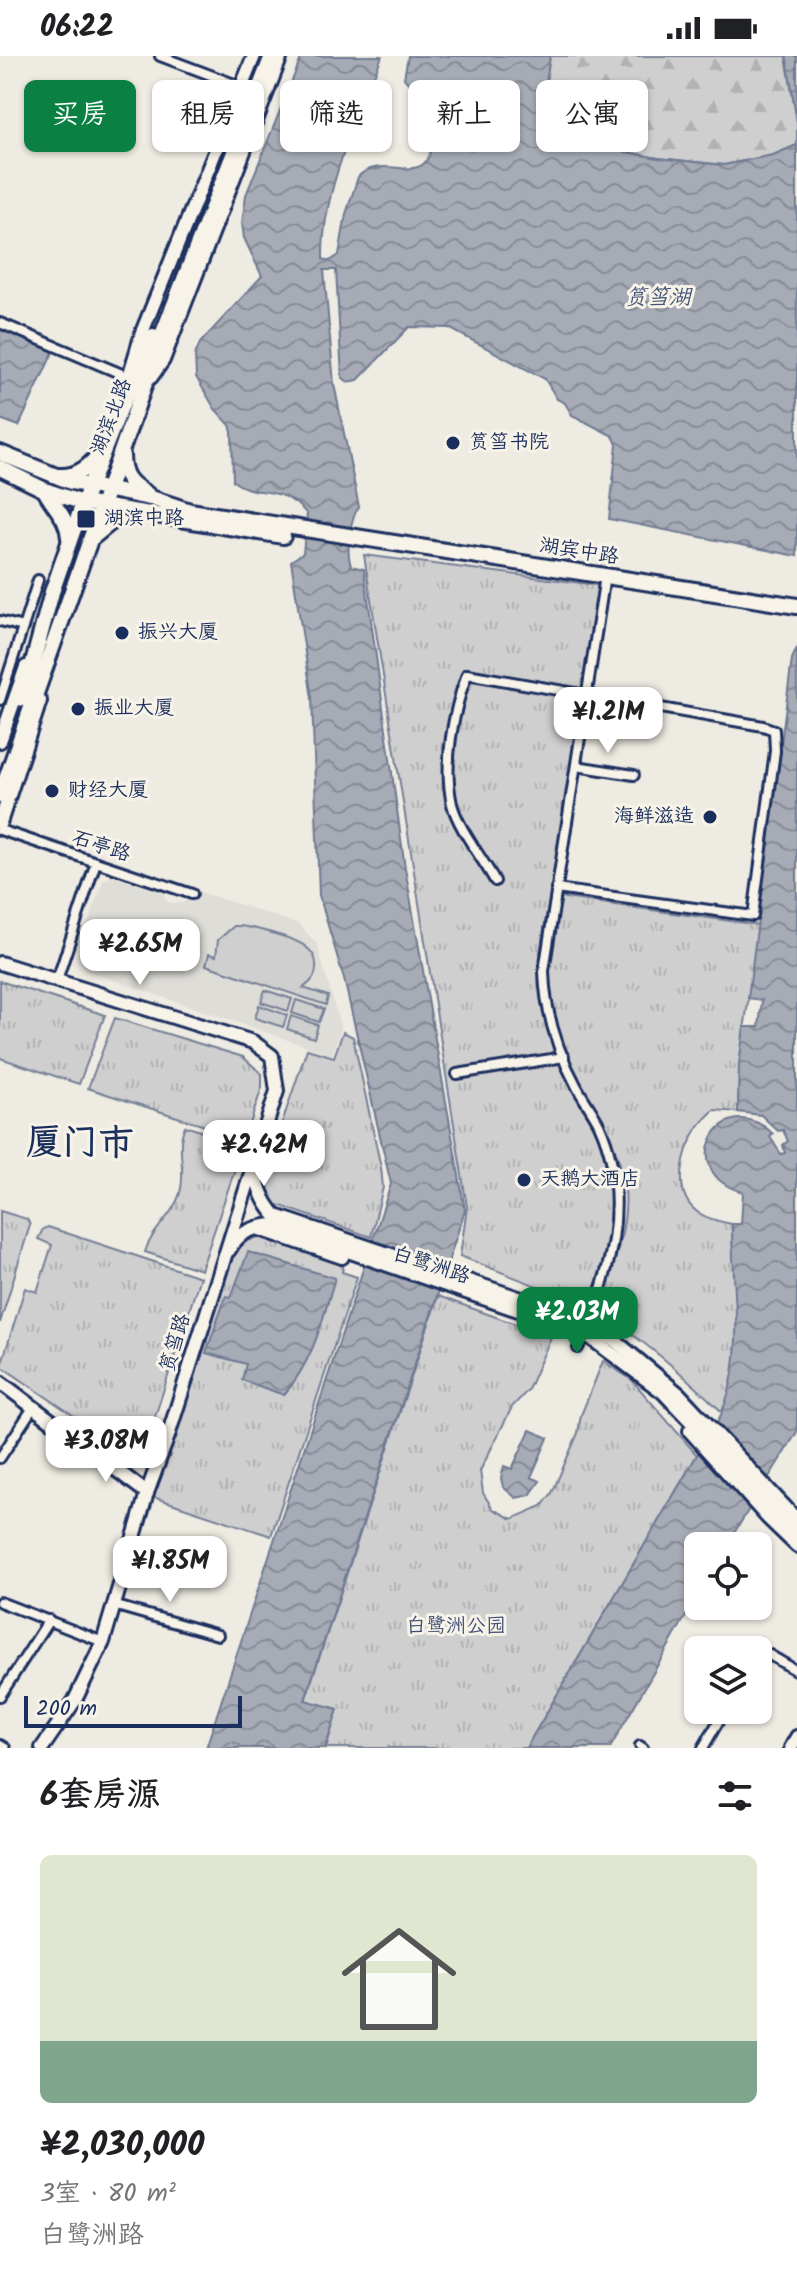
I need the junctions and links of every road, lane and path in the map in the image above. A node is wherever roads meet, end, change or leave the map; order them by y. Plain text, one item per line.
1 (160, 56) edge
2 (254, 56) edge
3 (263, 56) edge
4 (272, 56) edge
5 (281, 56) edge
6 (224, 80) edge
7 (251, 80) edge
8 (254, 80) edge
9 (256, 80) edge
10 (222, 152) edge
11 (226, 152) edge
12 (228, 152) edge
13 (0, 323) edge
14 (129, 377) junction
15 (146, 383) junction
16 (121, 407) junction
17 (114, 446) junction
18 (0, 453) edge
19 (0, 468) edge
20 (56, 476) junction
21 (98, 488) junction
22 (45, 490) junction
23 (154, 499) junction
24 (83, 503) junction
25 (101, 505) junction
26 (153, 514) junction
27 (299, 534) junction
28 (69, 543) junction
29 (88, 544) junction
30 (38, 580) dead end
31 (604, 581) junction
32 (52, 592) junction
33 (797, 606) edge
34 (797, 615) edge
35 (0, 621) edge
36 (23, 627) junction
37 (52, 644) junction
38 (1, 696) edge
39 (587, 696) junction
40 (15, 698) junction
41 (0, 741) edge
42 (576, 766) junction
43 (0, 769) edge
44 (634, 775) dead end
45 (0, 796) edge
46 (0, 823) edge
47 (0, 830) edge
48 (96, 862) junction
49 (495, 881) dead end
50 (556, 889) junction
51 (192, 894) dead end
52 (0, 956) edge
53 (0, 963) edge
54 (16, 967) junction
55 (57, 980) junction
56 (564, 1057) junction
57 (457, 1074) dead end
58 (257, 1152) junction
59 (237, 1214) joint
60 (365, 1252) junction
61 (220, 1267) junction
62 (446, 1279) junction
63 (585, 1332) junction
64 (0, 1382) edge
65 (34, 1406) junction
66 (706, 1431) junction
67 (168, 1436) junction
68 (87, 1447) junction
69 (0, 1458) edge
70 (147, 1493) junction
71 (775, 1506) junction
72 (797, 1510) edge
73 (797, 1520) edge
74 (797, 1534) edge
75 (797, 1546) edge
76 (0, 1602) edge
77 (113, 1605) junction
78 (49, 1620) junction
79 (218, 1635) dead end
80 (103, 1642) junction
81 (772, 1656) edge
82 (797, 1671) edge
83 (0, 1696) edge
84 (717, 1724) edge
85 (797, 1737) edge
86 (0, 1745) edge
87 (5, 1748) edge
88 (42, 1748) edge
89 (703, 1748) edge
90 (791, 1748) edge

1 - 6 street
2 - 7 main road
3 - 8 main road, 湖滨北路
4 - 9 main road, 湖滨北路
5 - 15 main road
10 - 14 main road
11 - 16 main road, 湖滨北路
12 - 15 main road, 湖滨北路
13 - 14 street
14 - 16 main road
15 - 17 main road, 湖滨北路
16 - 17 main road, 湖滨北路
17 - 20 main road
17 - 21 main road, 湖滨北路
17 - 23 main road
18 - 20 main road
19 - 22 main road
20 - 21 main road
21 - 23 main road
21 - 24 main road, 湖滨北路
21 - 25 main road, 湖滨北路
22 - 24 main road
22 - 28 main road
23 - 27 main road
24 - 25 main road
24 - 28 main road, 湖滨北路
25 - 26 main road
25 - 29 main road, 湖滨北路
26 - 27 main road
26 - 29 main road
27 - 31 main road, 湖宾中路
28 - 32 main road, 湖滨北路
29 - 37 main road, 湖滨北路
30 - 36 street
31 - 33 main road, 湖宾中路
31 - 34 main road
31 - 39 street
32 - 40 main road
32 - 43 main road, 湖滨北路
35 - 36 street
36 - 38 street
37 - 45 main road, 湖滨北路
37 - 46 main road
38 - 40 street
39 - 42 street
39 - 49 street
39 - 50 street
40 - 41 main road
42 - 44 street
42 - 50 street
47 - 48 street, 石亭路
48 - 51 street, 石亭路
48 - 55 street
50 - 56 street
52 - 54 main road, 白鹭洲路
53 - 54 main road, 白鹭洲路
54 - 55 main road, 白鹭洲路
55 - 58 main road, 白鹭洲路
56 - 57 street
56 - 63 street
58 - 59 main road, 白鹭洲路
58 - 60 main road, 白鹭洲路
59 - 61 main road, 筼筜路
60 - 61 main road, 白鹭洲路
60 - 62 main road, 白鹭洲路
60 - 62 main road, 白鹭洲路
61 - 67 main road, 筼筜路
62 - 63 main road, 白鹭洲路
62 - 63 main road, 白鹭洲路
63 - 66 main road, 白鹭洲路
64 - 65 main road
65 - 68 main road
65 - 69 street
66 - 71 main road, 白鹭洲路
66 - 71 main road, 白鹭洲路
67 - 68 main road
67 - 70 main road, 筼筜路
68 - 70 main road
70 - 77 main road, 筼筜路
71 - 72 main road, 白鹭洲路
71 - 73 main road, 白鹭洲路
71 - 74 main road, 白鹭洲路
71 - 75 main road, 白鹭洲路
76 - 78 street
77 - 79 street
77 - 80 main road, 筼筜路
78 - 80 street
78 - 83 street
80 - 88 main road, 筼筜路
81 - 82 street
84 - 89 street
85 - 90 main road
86 - 87 street

